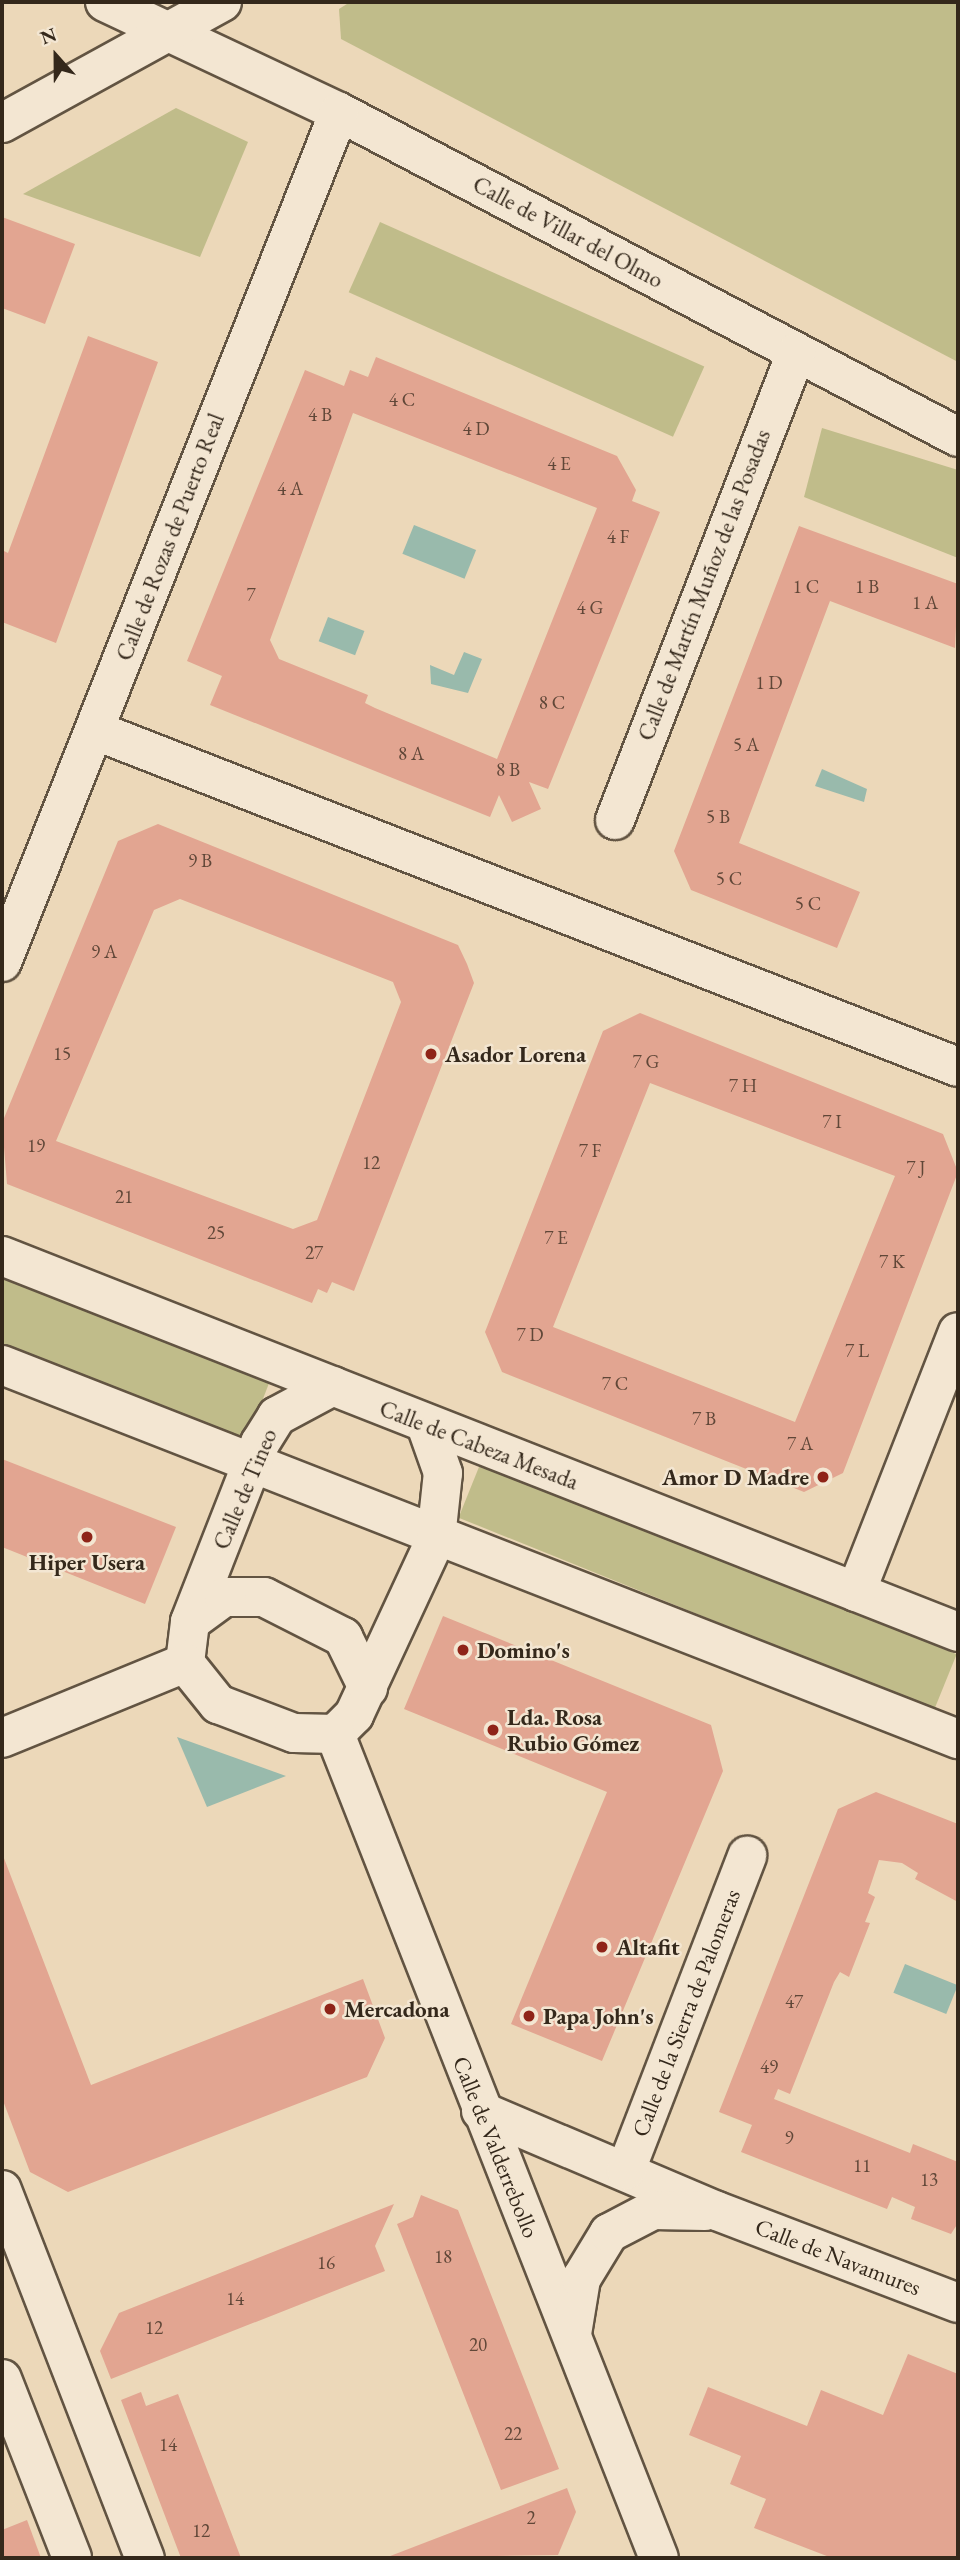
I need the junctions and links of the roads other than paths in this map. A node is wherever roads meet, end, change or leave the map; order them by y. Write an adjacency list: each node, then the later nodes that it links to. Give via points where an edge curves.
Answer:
1 (105, 2): 3 (street, Calle de Villar del Olmo)
2 (222, 2): 3 (street)
3 (176, 30): 4 (street, Calle de Villar del Olmo); 5 (street)
4 (339, 112): 6 (street, Calle de Villar del Olmo); 8 (street, Calle de Rozas de Puerto Real)
5 (2, 122)
6 (796, 353): 7 (street, Calle de Villar del Olmo); 9 (street, Calle de Martín Muñoz de las Posadas)
7 (958, 437)
8 (94, 730): 10 (street, Calle de Rozas de Puerto Real); 11 (street)
9 (615, 820)
10 (2, 962)
11 (958, 1067)
12 (2, 1256): 15 (street, Calle de Cabeza Mesada)
13 (958, 1332): 19 (street)
14 (2, 1365): 17 (street)
15 (333, 1386): 16 (street, Calle de Cabeza Mesada); 17 (street, Calle de Tineo, via 277,1416)
16 (426, 1425): 18 (street, via 443,1473); 19 (street, Calle de Cabeza Mesada)
17 (253, 1462): 18 (street); 20 (street, Calle de Tineo)
18 (436, 1538): 23 (street); 26 (street)
19 (856, 1592): 21 (street, Calle de Cabeza Mesada)
20 (190, 1622): 22 (street); 23 (street, via 224,1597 264,1597 343,1637)
21 (958, 1632)
22 (185, 1663): 24 (street, via 218,1704 294,1733); 25 (street)
23 (368, 1688): 24 (street)
24 (335, 1734): 28 (street, Calle de Valderrebollo)
25 (2, 1738)
26 (958, 1739)
27 (747, 1856): 29 (street, Calle de la Sierra de Palomeras)
28 (481, 2111): 29 (street, Calle de Navamures); 33 (street, Calle de Valderrebollo)
29 (626, 2170): 31 (street, Calle de Navamures)
30 (2, 2190): 36 (street)
31 (717, 2211): 32 (street, Calle de Navamures); 33 (street, Calle de Navamures, via 653,2210 609,2233 581,2279)
32 (958, 2303)
33 (572, 2334): 37 (street, Calle de Valderrebollo)
34 (2, 2379): 35 (street)
35 (72, 2558)
36 (145, 2558)
37 (659, 2558)

